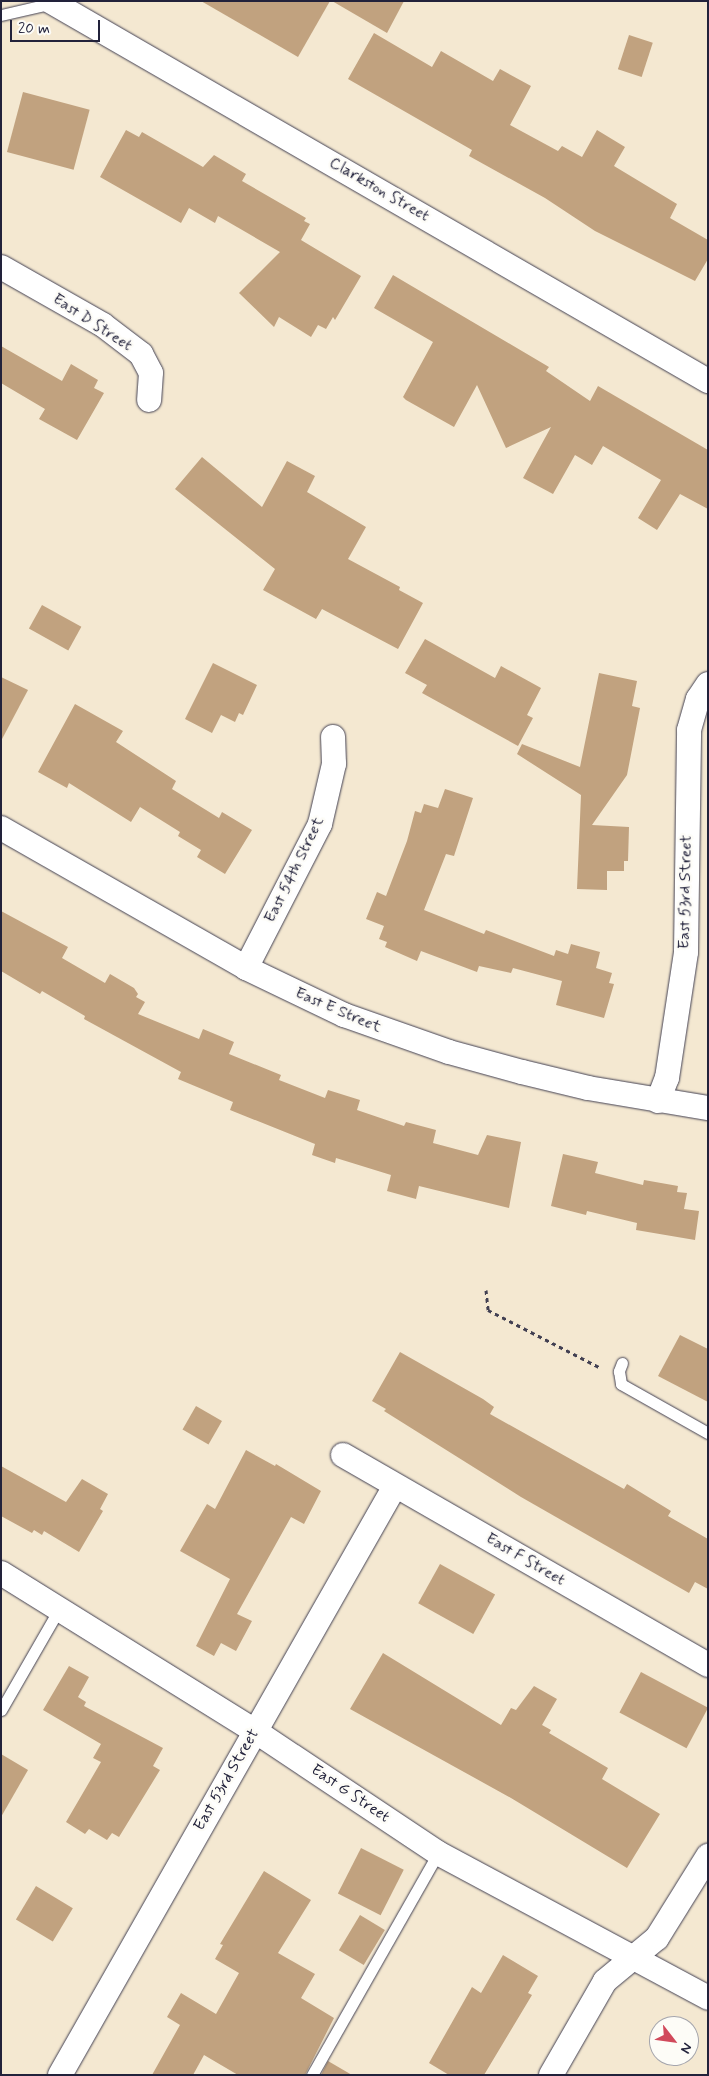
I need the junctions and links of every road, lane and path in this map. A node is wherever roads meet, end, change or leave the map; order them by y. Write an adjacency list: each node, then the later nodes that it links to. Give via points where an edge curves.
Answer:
1 (51, 2): 2 (lane); 4 (street, Clarkston Street)
2 (1, 15)
3 (1, 267): 5 (street, East D Street, via 103,325 131,346 146,362 151,373)
4 (708, 381)
5 (149, 400)
6 (708, 684): 10 (street, East 53rd Street, via 698,699 689,730 686,952 667,1078)
7 (333, 737): 9 (street, East 54th Street, via 334,764 320,824)
8 (1, 828): 9 (street, East E Street)
9 (246, 968): 10 (street, East E Street, via 336,1011 449,1052 588,1088)
10 (658, 1101): 11 (street, East E Street)
11 (708, 1108)
12 (486, 1290): 14 (path, via 488,1310 588,1358)
13 (622, 1363): 14 (lane, via 619,1371)
14 (622, 1384): 15 (lane)
15 (708, 1433)
16 (343, 1455): 17 (street, East F Street)
17 (395, 1486): 20 (street, East F Street); 22 (street, East 53rd Street)
18 (1, 1573): 19 (street, East G Street)
19 (59, 1610): 21 (lane); 22 (street, East G Street)
20 (708, 1665)
21 (1, 1710)
22 (255, 1731): 23 (street, East G Street); 27 (street, East 53rd Street)
23 (438, 1853): 25 (street, East G Street); 28 (lane)
24 (708, 1856): 25 (street, via 657,1938)
25 (630, 1957): 26 (street, East G Street); 29 (street, via 605,1981)
26 (708, 1998)
27 (60, 2075)
28 (312, 2075)
29 (551, 2075)

